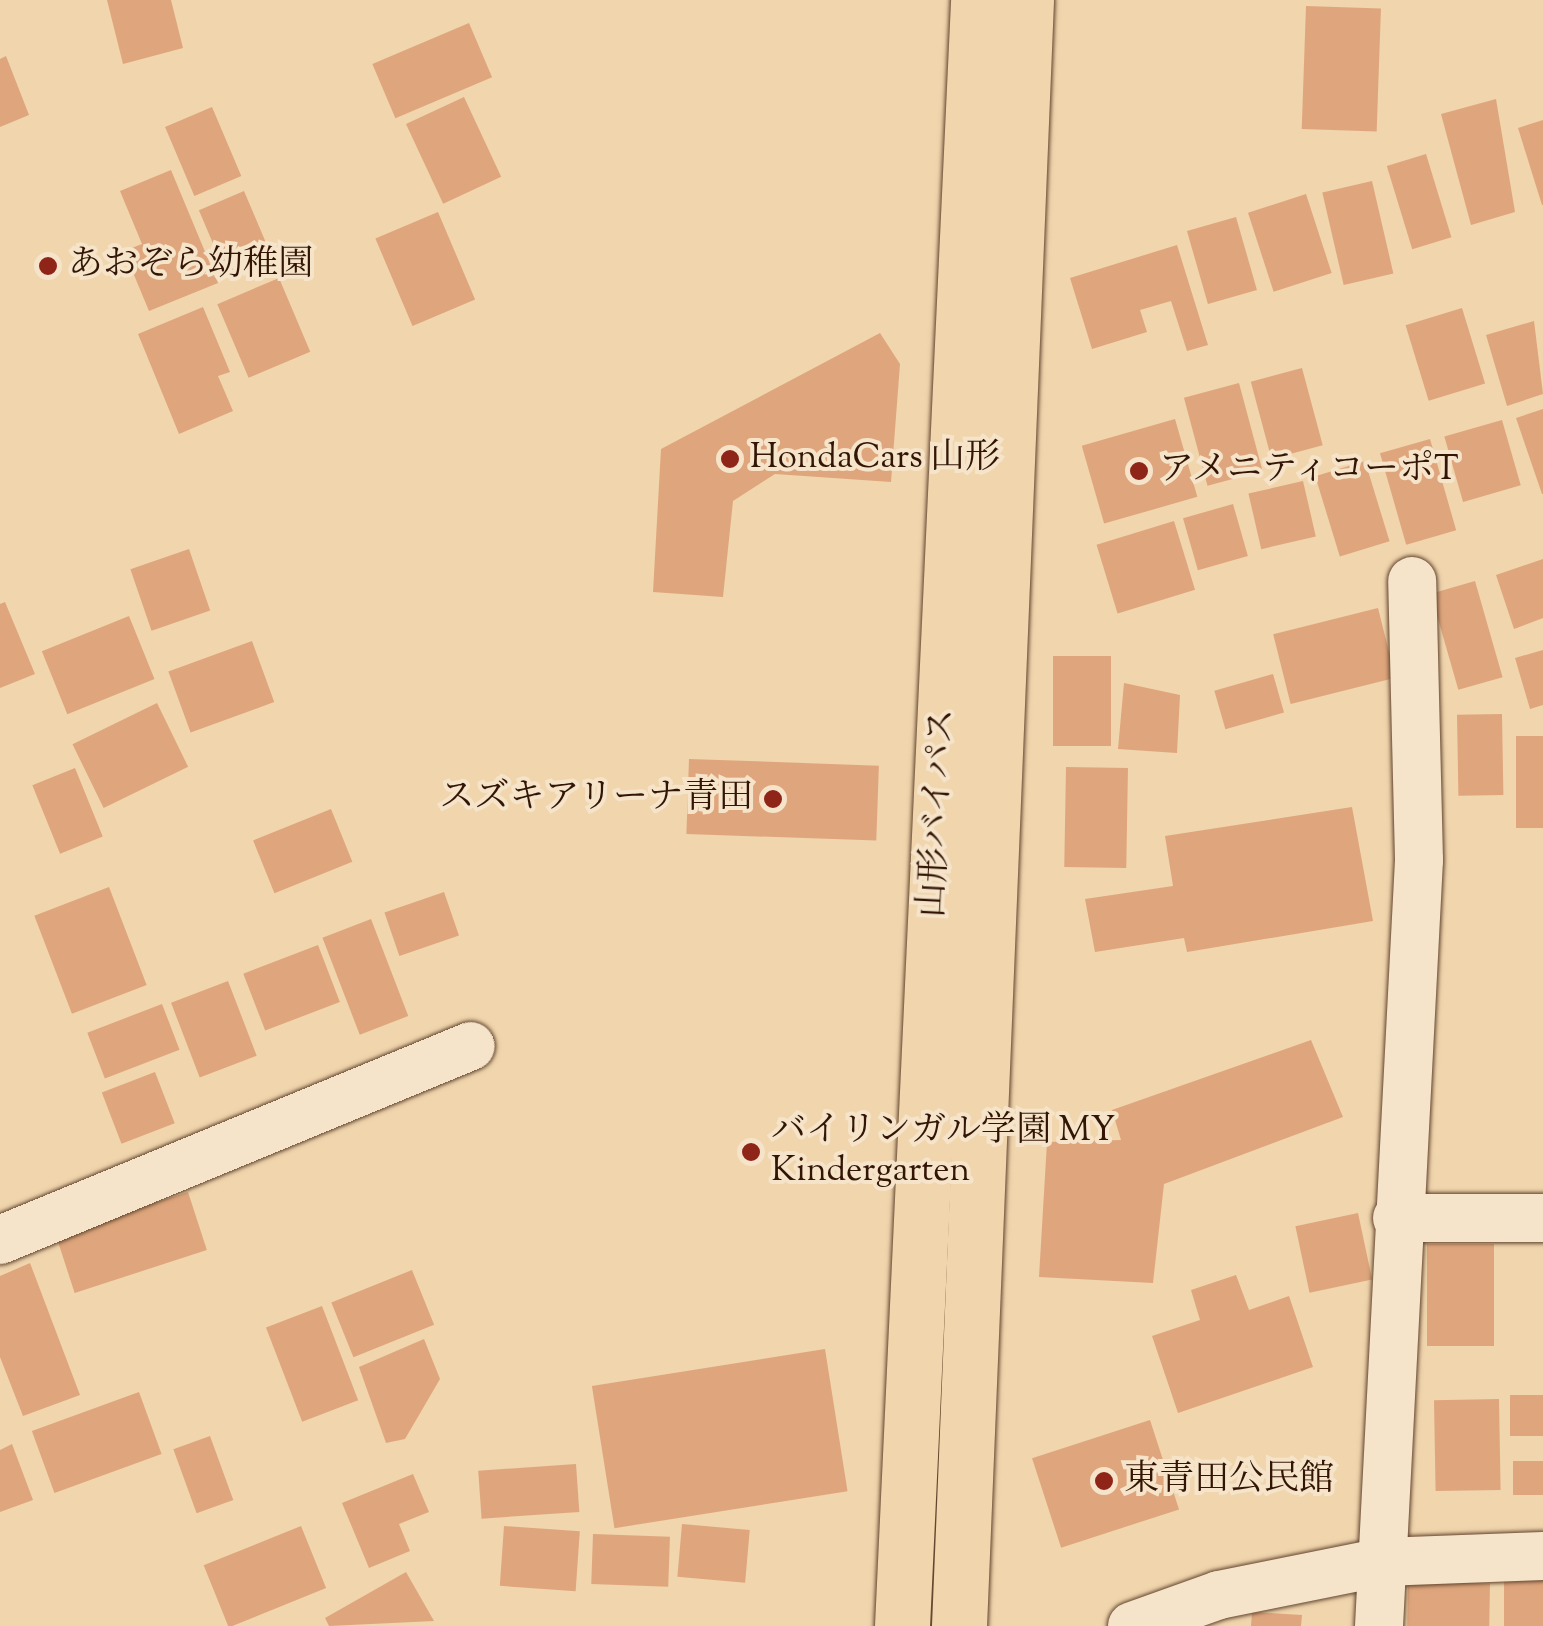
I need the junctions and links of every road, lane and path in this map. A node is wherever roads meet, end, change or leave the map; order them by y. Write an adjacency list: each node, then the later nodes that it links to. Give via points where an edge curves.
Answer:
1 (978, 0): 10 (highway, 山形バイパス)
2 (1026, 0): 11 (highway, 山形バイパス)
3 (1412, 580): 5 (street, via 1419,860)
4 (471, 1046): 7 (street)
5 (1398, 1218): 6 (street); 9 (street)
6 (1543, 1218)
7 (0, 1240)
8 (1543, 1556): 9 (street)
9 (1382, 1562): 12 (street, via 1219,1595); 13 (street)
10 (902, 1626)
11 (959, 1626)
12 (1132, 1626)
13 (1378, 1626)

